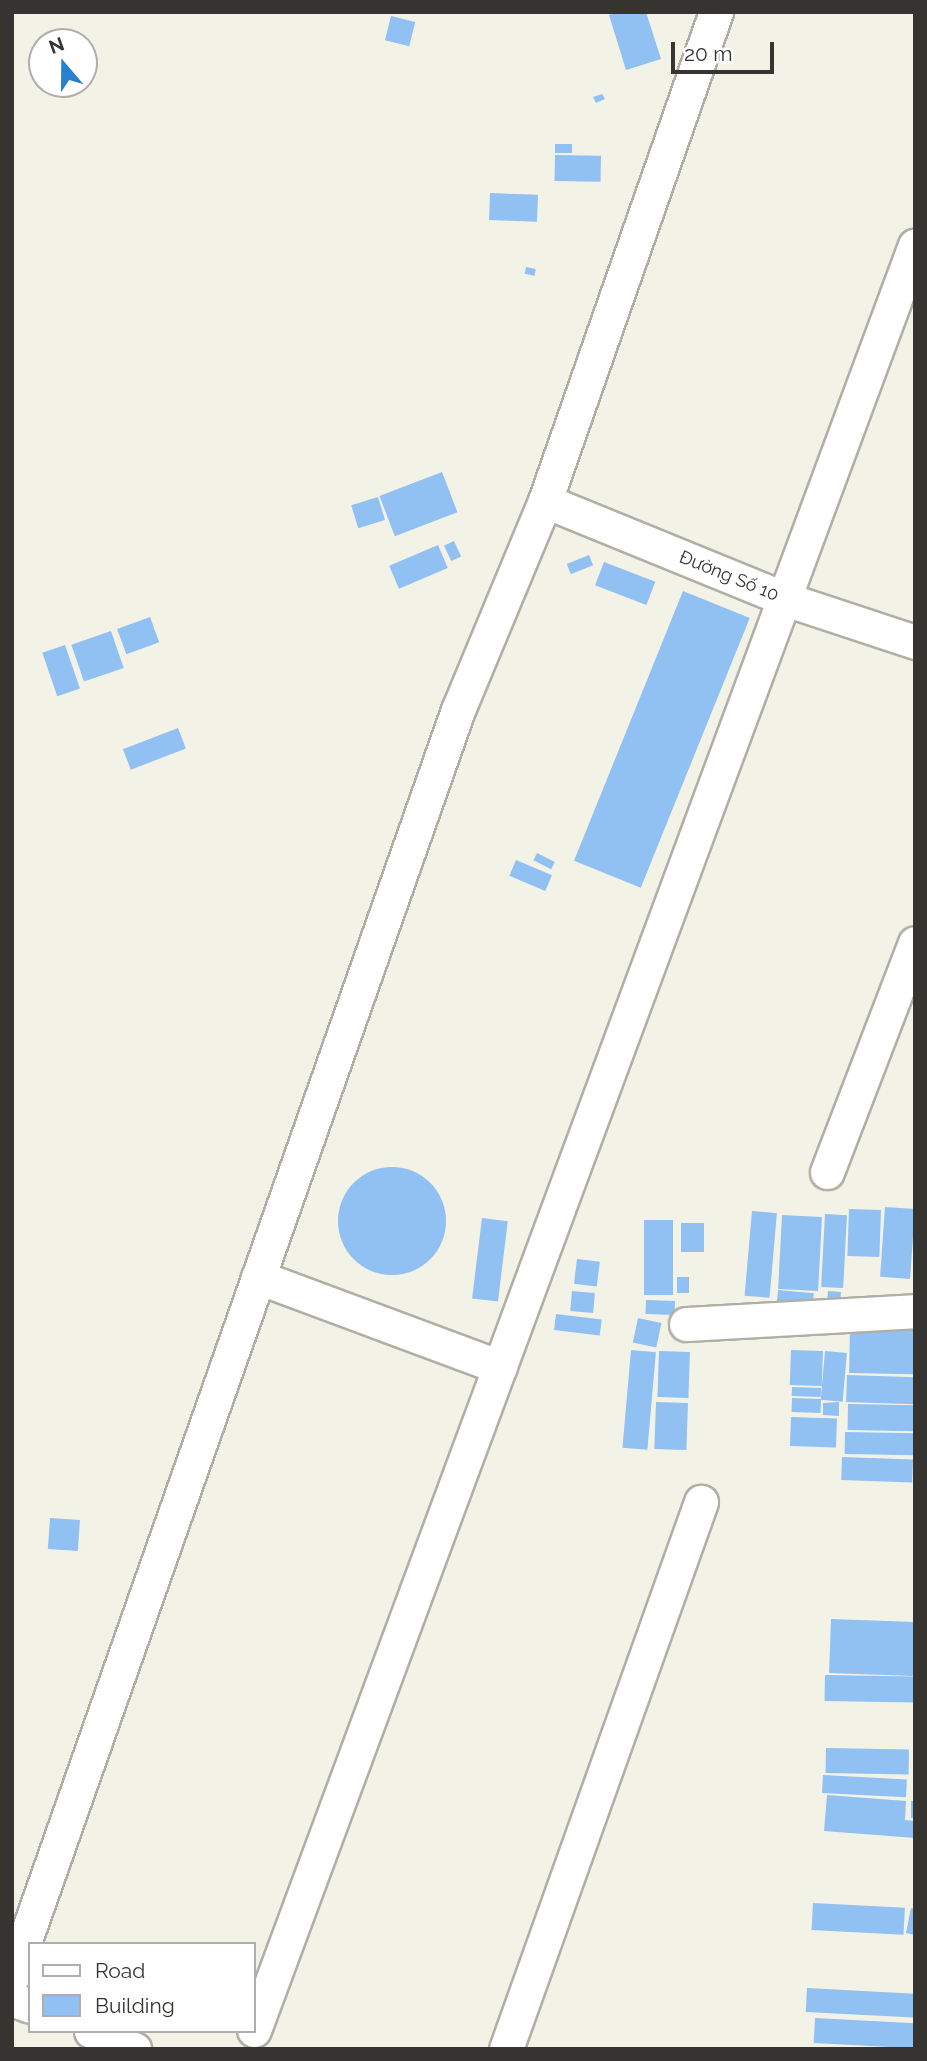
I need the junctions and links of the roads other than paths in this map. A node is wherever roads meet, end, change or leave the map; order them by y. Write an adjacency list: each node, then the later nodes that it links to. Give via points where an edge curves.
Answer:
1 (716, 12): 3 (street)
2 (915, 245): 4 (street)
3 (545, 501): 4 (street, Đường Số 10); 8 (street, via 458,710)
4 (785, 599): 5 (street, Đường Số 10); 11 (street)
5 (915, 642)
6 (915, 943): 7 (street)
7 (827, 1172)
8 (258, 1277): 11 (street); 13 (street)
9 (915, 1311): 10 (street)
10 (685, 1324)
11 (500, 1367): 14 (street)
12 (701, 1502): 17 (street)
13 (12, 1977)
14 (256, 2023)
15 (96, 2033): 16 (street)
16 (134, 2049)
17 (506, 2049)

